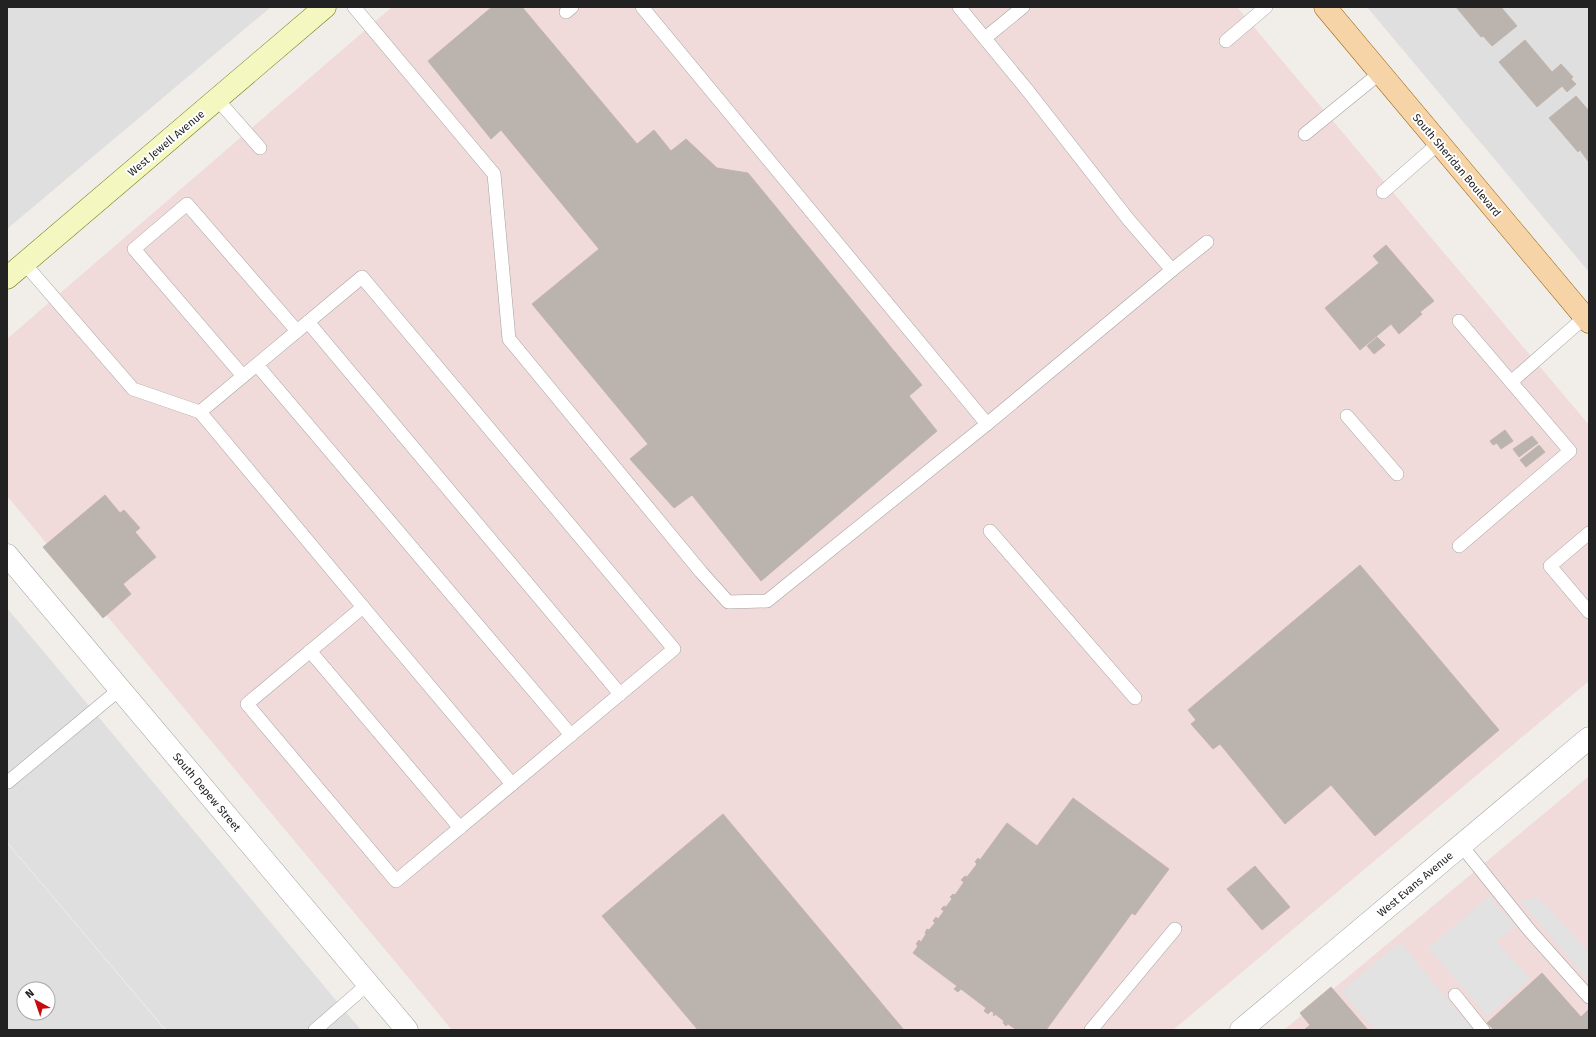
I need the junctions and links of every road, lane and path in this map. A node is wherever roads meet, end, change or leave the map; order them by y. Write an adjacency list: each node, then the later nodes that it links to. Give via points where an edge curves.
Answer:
1 (325, 7): 11 (main road, West Jewell Avenue)
2 (354, 7): 29 (lane, via 494,174 509,338 728,602 767,601)
3 (642, 7): 29 (lane)
4 (959, 7): 8 (lane)
5 (1023, 7): 8 (lane)
6 (1266, 7): 9 (lane)
7 (1325, 7): 10 (main road, South Sheridan Boulevard)
8 (985, 38): 18 (lane, via 1128,219)
9 (1226, 41)
10 (1380, 73): 12 (lane); 13 (main road, South Sheridan Boulevard)
11 (217, 99): 14 (lane); 17 (main road, West Jewell Avenue)
12 (1305, 134)
13 (1439, 143): 15 (lane); 20 (main road, South Sheridan Boulevard)
14 (260, 148)
15 (1383, 192)
16 (1207, 242): 18 (lane)
17 (24, 263): 19 (main road, West Jewell Avenue); 27 (lane, via 133,389)
18 (1172, 270): 29 (lane)
19 (7, 278)
20 (1587, 320): 26 (lane)
21 (1459, 321): 26 (lane)
22 (308, 322): 23 (lane); 39 (lane); 39 (lane, via 362,277 674,649)
23 (297, 331): 24 (lane); 25 (lane, via 187,204 134,249)
24 (257, 365): 25 (lane); 41 (lane)
25 (243, 376): 27 (lane)
26 (1511, 382): 33 (lane, via 1570,451)
27 (200, 412): 35 (lane)
28 (1347, 416): 30 (lane)
29 (987, 424)
30 (1397, 474)
31 (990, 531): 40 (lane)
32 (1589, 533): 36 (lane, via 1550,566)
33 (1458, 546)
34 (7, 555): 38 (street, South Depew Street)
35 (363, 606): 37 (lane); 44 (lane)
36 (1589, 612)
37 (310, 651): 45 (lane); 45 (lane, via 248,704 396,881)
38 (120, 689): 43 (lane); 48 (street, South Depew Street)
39 (620, 694): 41 (lane)
40 (1135, 698)
41 (571, 735): 44 (lane)
42 (1589, 738): 46 (street, West Evans Avenue)
43 (8, 782)
44 (512, 784): 45 (lane)
45 (460, 828)
46 (1461, 845): 50 (lane, via 1530,931); 54 (street, West Evans Avenue)
47 (1176, 930): 53 (lane)
48 (368, 984): 51 (lane); 52 (street, South Depew Street)
49 (1454, 995): 55 (lane)
50 (1589, 997)
51 (315, 1030)
52 (407, 1030)
53 (1091, 1030)
54 (1240, 1030)
55 (1484, 1030)

